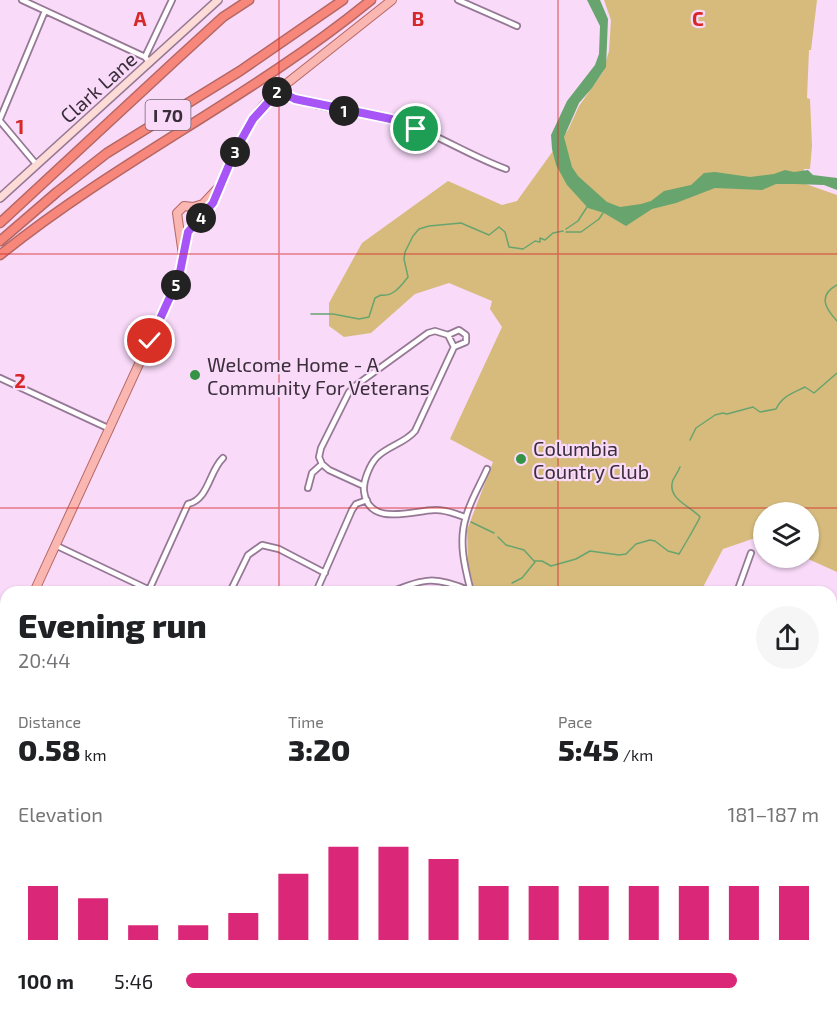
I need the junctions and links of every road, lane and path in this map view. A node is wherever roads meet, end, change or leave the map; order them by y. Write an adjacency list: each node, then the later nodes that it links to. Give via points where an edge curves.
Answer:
1 (22, 0): 9 (street)
2 (171, 0): 11 (street)
3 (218, 0): 11 (street, Clark Lane)
4 (249, 0): 20 (highway, via 223,17)
5 (343, 0): 23 (highway, I 70, via 240,71 107,153)
6 (370, 0): 24 (highway, I 70, via 256,84 95,184)
7 (392, 0): 12 (main road)
8 (458, 0): 10 (street)
9 (45, 11): 11 (street); 13 (street)
10 (517, 26)
11 (147, 60): 14 (street, Clark Lane)
12 (281, 88): 15 (street, via 295,99 402,122); 16 (main road, via 253,119)
13 (0, 120): 14 (street)
14 (36, 164): 17 (street, Clark Lane)
15 (506, 169)
16 (218, 188): 18 (main road, via 203,204); 19 (main road, via 213,203)
17 (0, 198)
18 (193, 207): 19 (main road); 21 (main road, via 179,208)
19 (198, 220): 22 (main road)
20 (0, 223)
21 (178, 223): 22 (main road); 25 (main road)
22 (191, 227): 25 (main road)
23 (0, 241)
24 (0, 255)
25 (183, 255): 29 (main road, via 172,296)
26 (448, 335): 27 (street); 27 (street, via 459,330 466,335 466,342); 31 (street, via 428,333 355,386 321,448)
27 (454, 347): 33 (street, via 415,431 408,440 378,456)
28 (0, 378): 29 (street)
29 (110, 429): 37 (main road)
30 (223, 458): 42 (street, via 200,499 188,504)
31 (322, 464): 33 (street); 34 (street, via 312,473)
32 (487, 469): 36 (street)
33 (364, 486): 35 (street)
34 (308, 489)
35 (367, 500): 36 (street, via 382,514 436,510); 39 (street, via 352,510)
36 (465, 517): 47 (street, via 463,550)
37 (55, 545): 40 (main road); 41 (street)
38 (751, 554): 48 (street)
39 (325, 573): 43 (street, via 279,549 262,545 248,555); 44 (street)
40 (37, 586)
41 (141, 586)
42 (153, 586)
43 (233, 586)
44 (319, 586)
45 (406, 586): 46 (street, via 429,580)
46 (458, 586)
47 (469, 586)
48 (739, 586)

